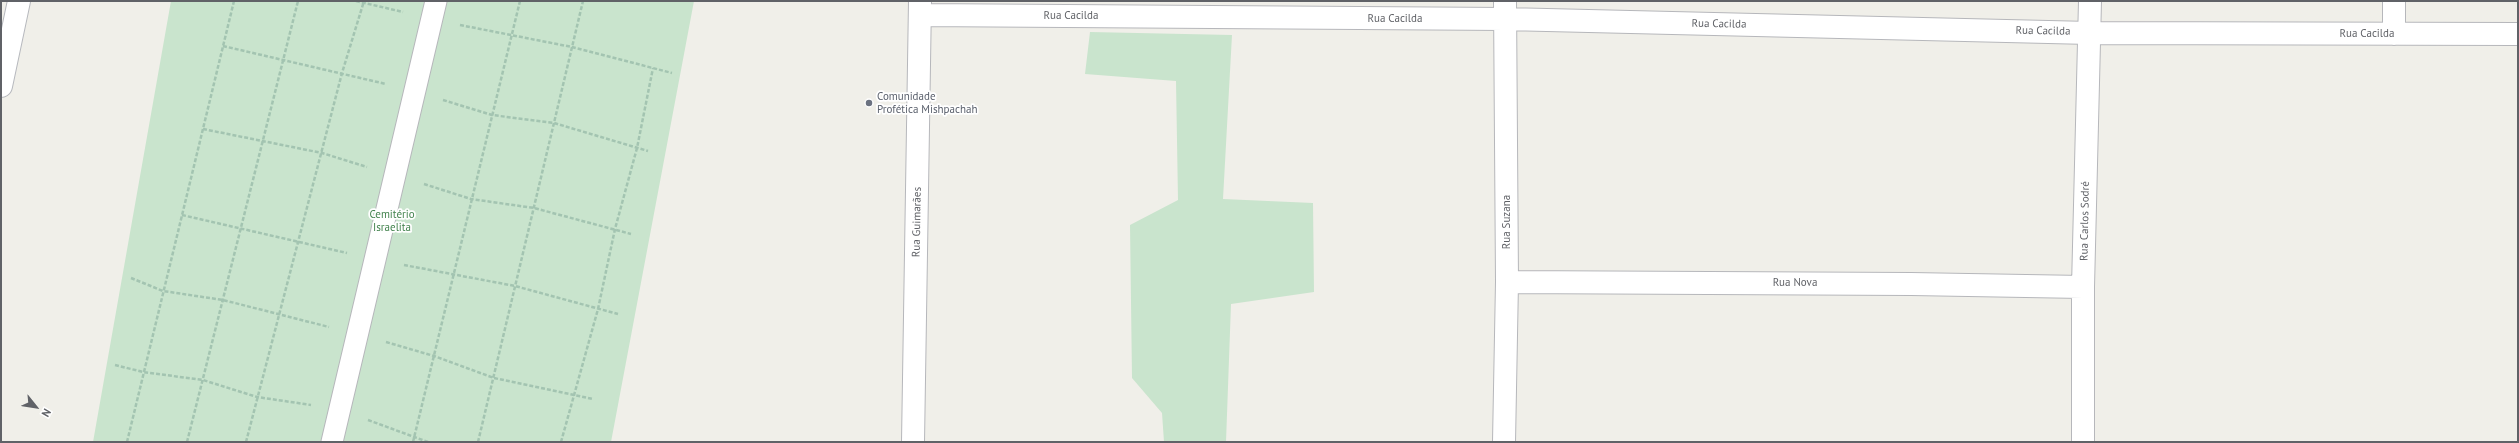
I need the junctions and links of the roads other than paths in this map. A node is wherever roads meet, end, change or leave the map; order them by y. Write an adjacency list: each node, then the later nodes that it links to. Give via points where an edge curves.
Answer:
1 (19, 1): 10 (street)
2 (2090, 1): 7 (street, Rua Carlos Sodré)
3 (2394, 1): 8 (street)
4 (920, 8): 6 (street, Rua Cacilda); 14 (street, Rua Guimarães)
5 (434, 10): 13 (lane)
6 (1505, 10): 7 (street, Rua Cacilda); 11 (street, Rua Suzana)
7 (2090, 32): 8 (street, Rua Cacilda); 12 (street, Rua Carlos Sodré)
8 (2394, 34): 9 (street, Rua Cacilda)
9 (2518, 34)
10 (1, 86)
11 (1507, 282): 12 (street, Rua Nova); 15 (street, Rua Suzana)
12 (2083, 287): 16 (street, Rua Carlos Sodré)
13 (332, 442)
14 (913, 442)
15 (1504, 442)
16 (2083, 442)

